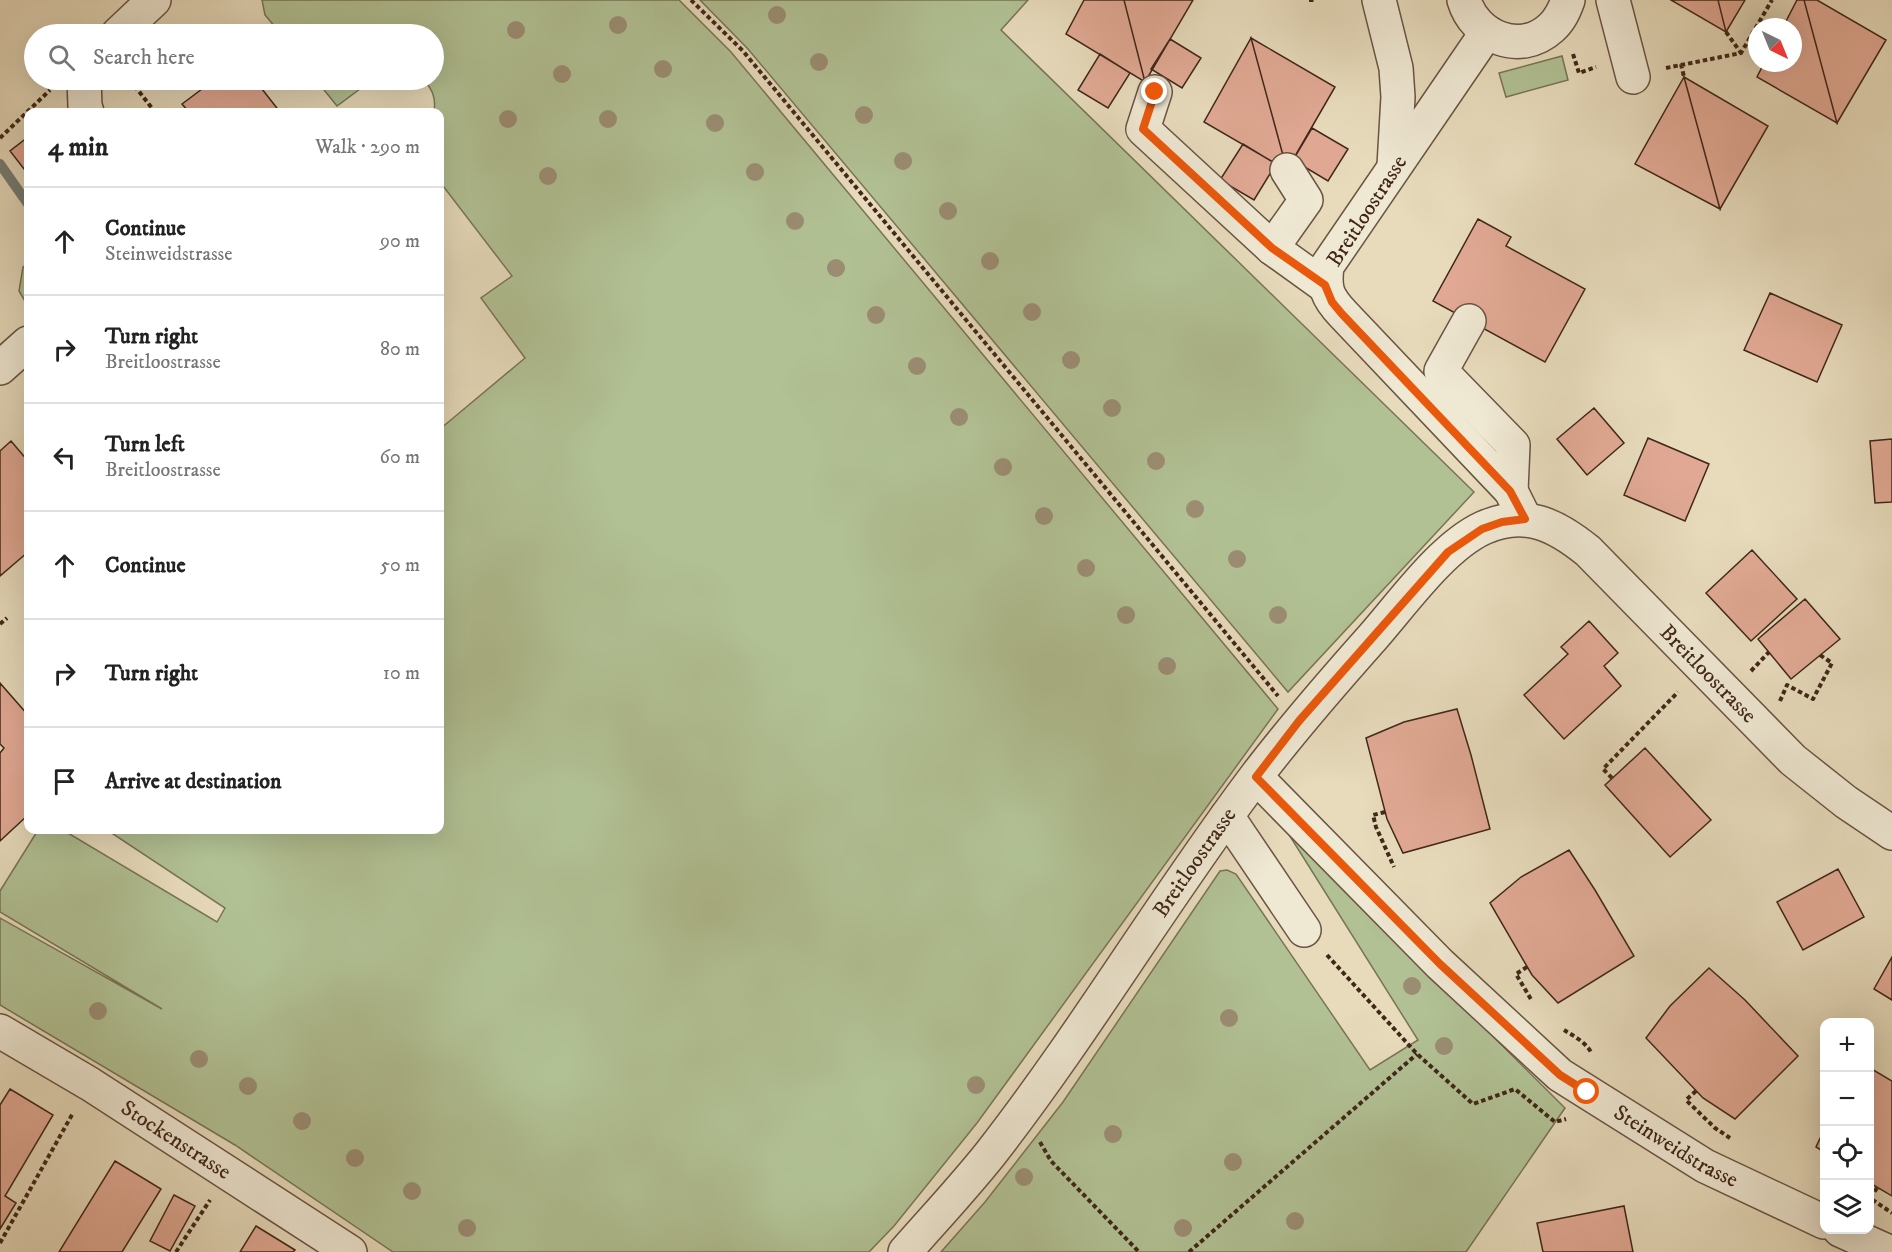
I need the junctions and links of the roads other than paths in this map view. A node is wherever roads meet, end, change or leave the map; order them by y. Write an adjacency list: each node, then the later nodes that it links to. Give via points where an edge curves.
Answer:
1 (154, 0): 6 (street)
2 (1379, 0): 12 (street, via 1397,78)
3 (1464, 0): 7 (street, via 1467,12)
4 (1568, 0): 7 (street, via 1550,30 1533,38 1514,41)
5 (1613, 0): 8 (street)
6 (129, 24)
7 (1486, 32): 12 (street, Breitloostrasse)
8 (1633, 77)
9 (74, 90): 11 (street)
10 (1155, 92): 14 (street, via 1143,129)
11 (86, 108)
12 (1394, 168): 15 (street, Breitloostrasse, via 1327,266)
13 (1287, 170): 14 (street, via 1306,200)
14 (1272, 248): 15 (street)
15 (1325, 285): 19 (street, Breitloostrasse, via 1342,314)
16 (1469, 321): 19 (street, via 1441,372 1513,445)
17 (24, 347): 18 (street)
18 (0, 368)
19 (1518, 505): 20 (street, Breitloostrasse, via 1502,522 1482,529 1448,552 1299,721); 22 (street, Breitloostrasse, via 1588,551 1793,760)
20 (1256, 777): 21 (street, Breitloostrasse); 25 (street, Steinweidstrasse, via 1440,964 1560,1075 1705,1166)
21 (1227, 816): 23 (street); 28 (street, Breitloostrasse, via 1039,1089 990,1155)
22 (1892, 833)
23 (1304, 930)
24 (0, 1031): 27 (street, Stockenstrasse, via 90,1084)
25 (1820, 1220)
26 (1849, 1234): 29 (street)
27 (350, 1252)
28 (905, 1252)
29 (1889, 1252)

